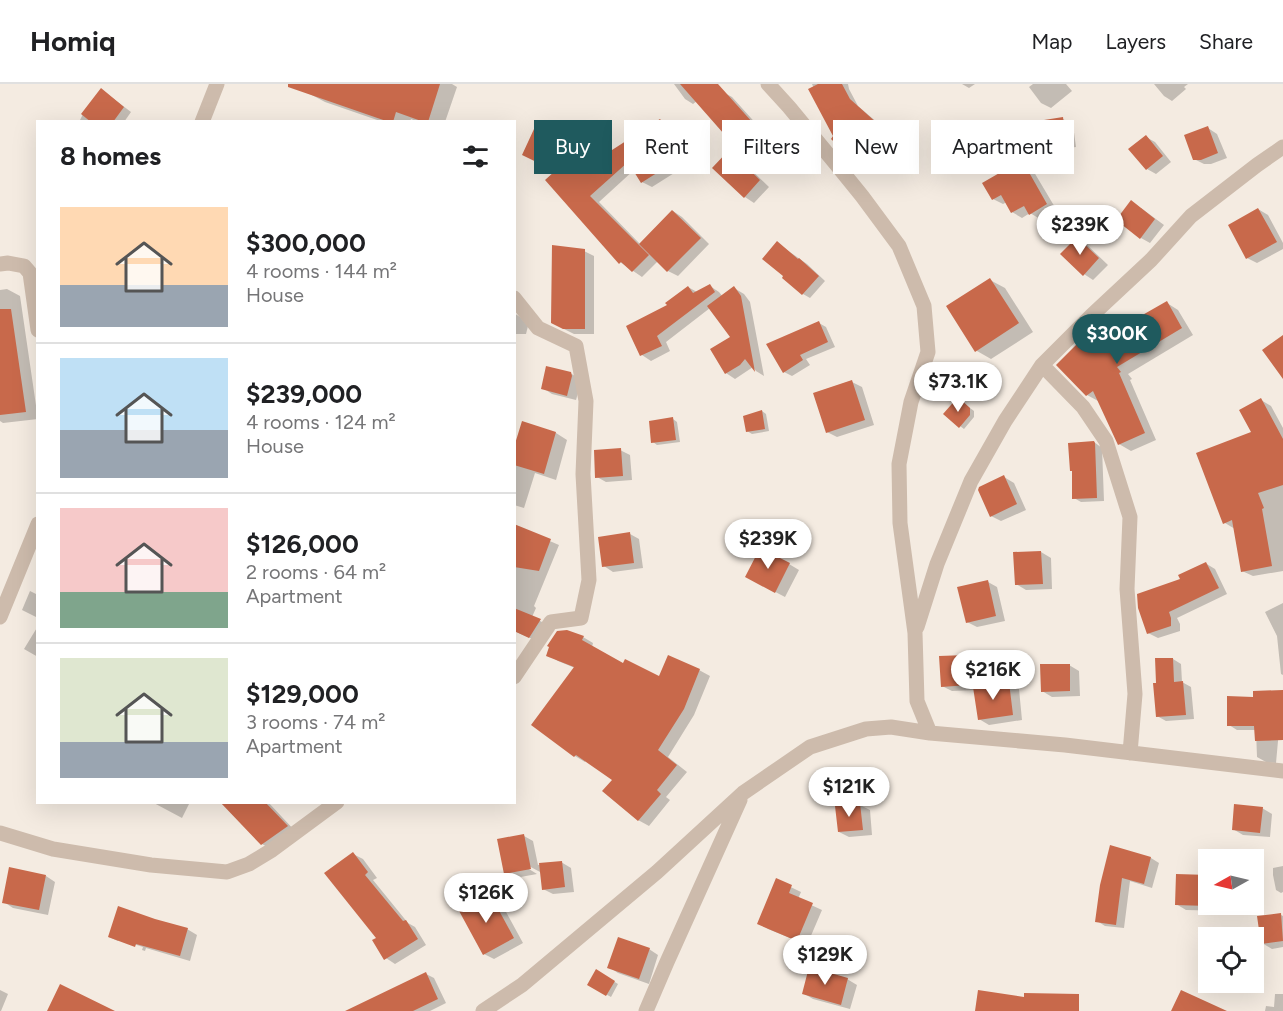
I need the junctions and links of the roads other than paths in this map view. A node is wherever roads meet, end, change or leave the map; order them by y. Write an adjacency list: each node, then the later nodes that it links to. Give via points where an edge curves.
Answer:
1 (217, 84): 3 (street)
2 (768, 84): 11 (street, via 899,246 924,306 928,352 910,402 899,464 900,523)
3 (204, 120)
4 (1283, 147): 8 (street, via 1191,216)
5 (0, 264): 7 (street, via 24,266 30,273)
6 (516, 300): 12 (street, via 538,328 576,346 586,401 583,474 589,580 581,618 551,622)
7 (36, 316)
8 (1042, 365): 11 (street, via 971,481 937,564); 14 (street, via 1083,407 1106,441 1130,517 1127,589 1136,694)
9 (36, 529): 10 (street)
10 (0, 616)
11 (915, 633): 13 (street, via 917,701)
12 (516, 674)
13 (930, 733): 14 (street); 16 (street, via 891,727 866,729 821,743)
14 (1130, 753): 15 (street)
15 (1283, 771)
16 (743, 793): 19 (street, via 657,872 522,985); 20 (street)
17 (334, 804): 18 (street, via 272,850 227,872 52,849)
18 (0, 833)
19 (483, 1011)
20 (646, 1011)

